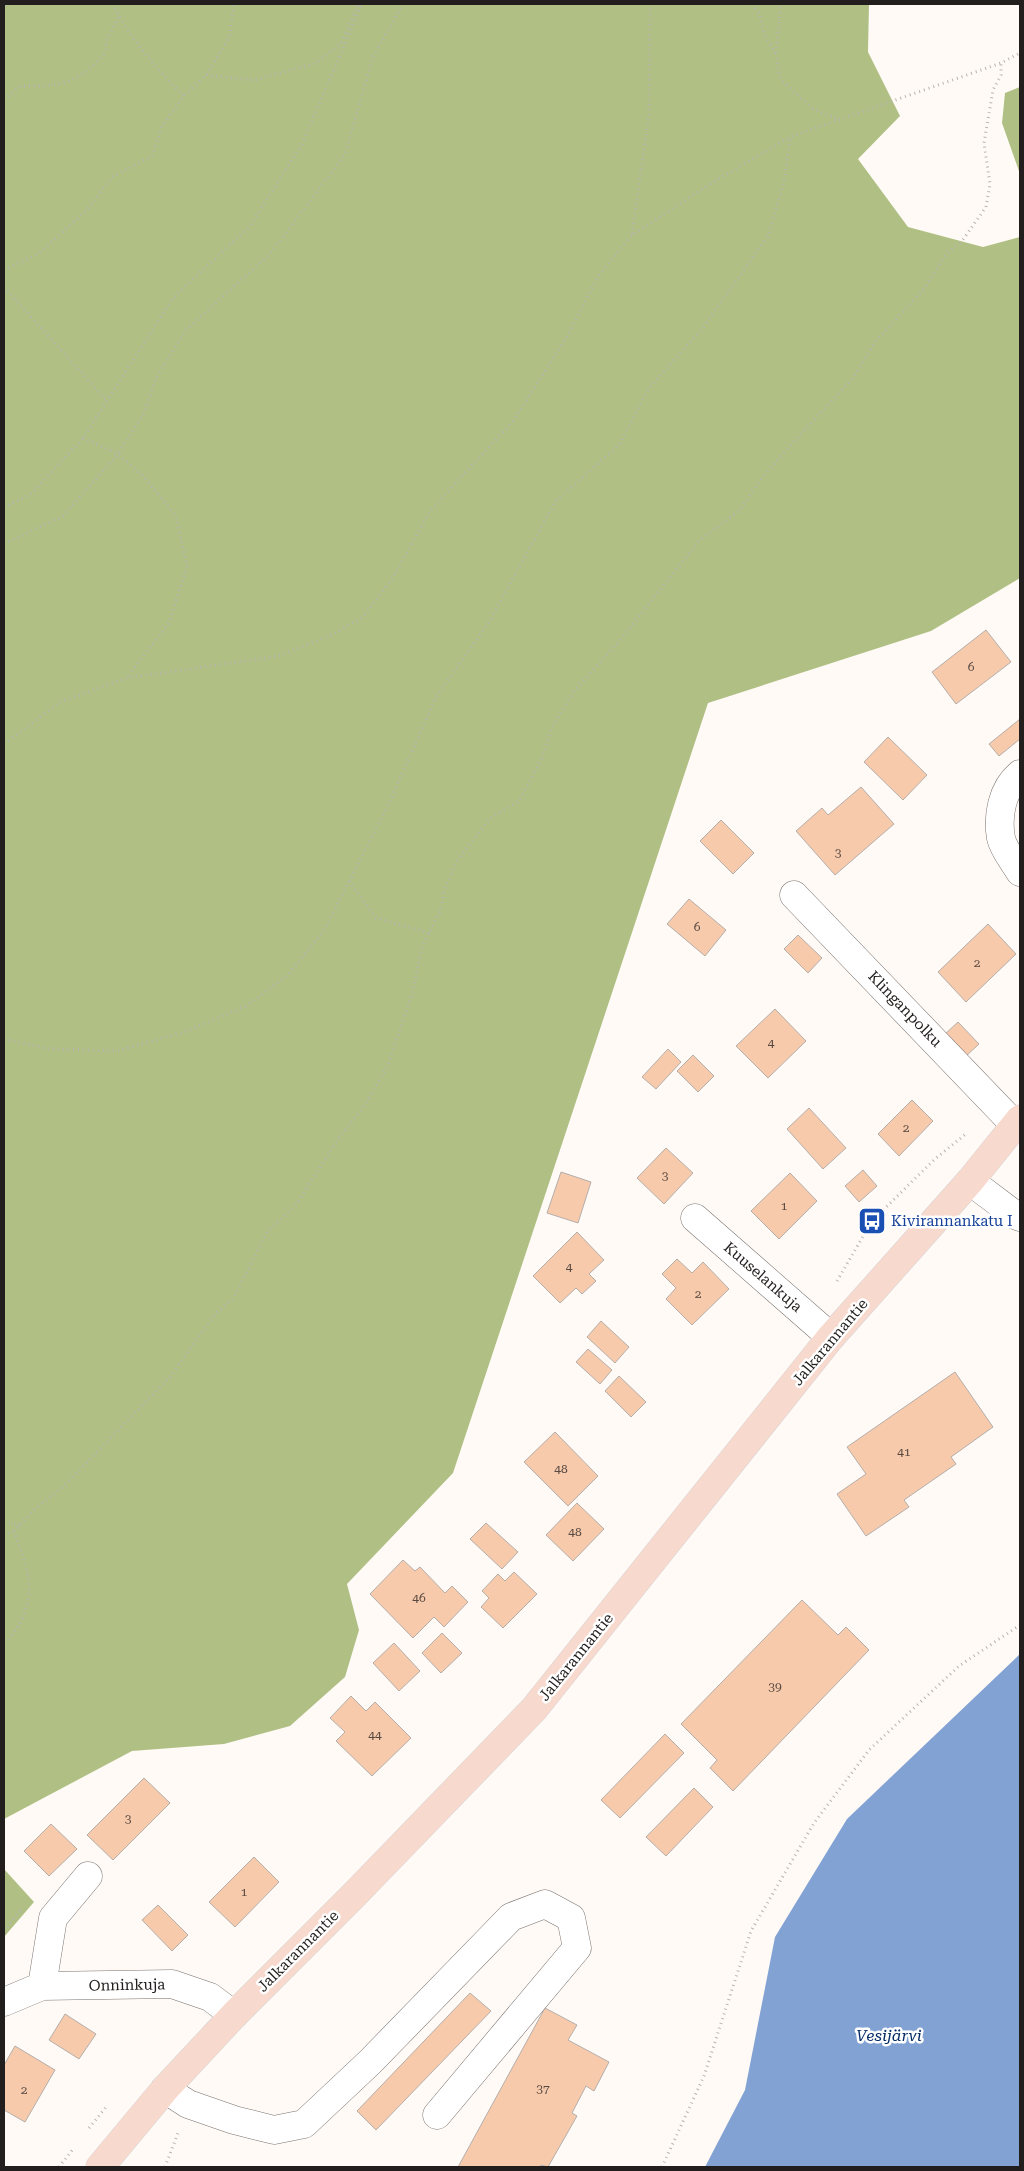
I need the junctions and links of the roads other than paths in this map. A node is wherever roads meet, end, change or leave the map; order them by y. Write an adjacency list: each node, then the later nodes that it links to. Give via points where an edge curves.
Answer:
1 (1020, 774): 2 (street, via 1012,780 1001,803 1001,840)
2 (1020, 872)
3 (794, 895): 4 (street, Klinganpolku)
4 (1018, 1122): 5 (main road, Jalkarannantie)
5 (970, 1180): 6 (street); 8 (main road, Jalkarannantie)
6 (1020, 1217)
7 (695, 1218): 8 (street, Kuuselankuja)
8 (831, 1337): 12 (main road, Jalkarannantie, via 534,1709)
9 (88, 1876): 10 (street, via 53,1918)
10 (42, 1986): 11 (street, Onninkuja); 12 (street, Onninkuja, via 172,1984 210,1997)
11 (4, 2002)
12 (234, 2015): 13 (main road, Jalkarannantie)
13 (165, 2089): 14 (street, via 188,2104 234,2120 274,2130 304,2124 370,2062 511,1917 545,1904 571,1918 577,1948); 15 (main road, Jalkarannantie)
14 (437, 2115)
15 (100, 2167)

